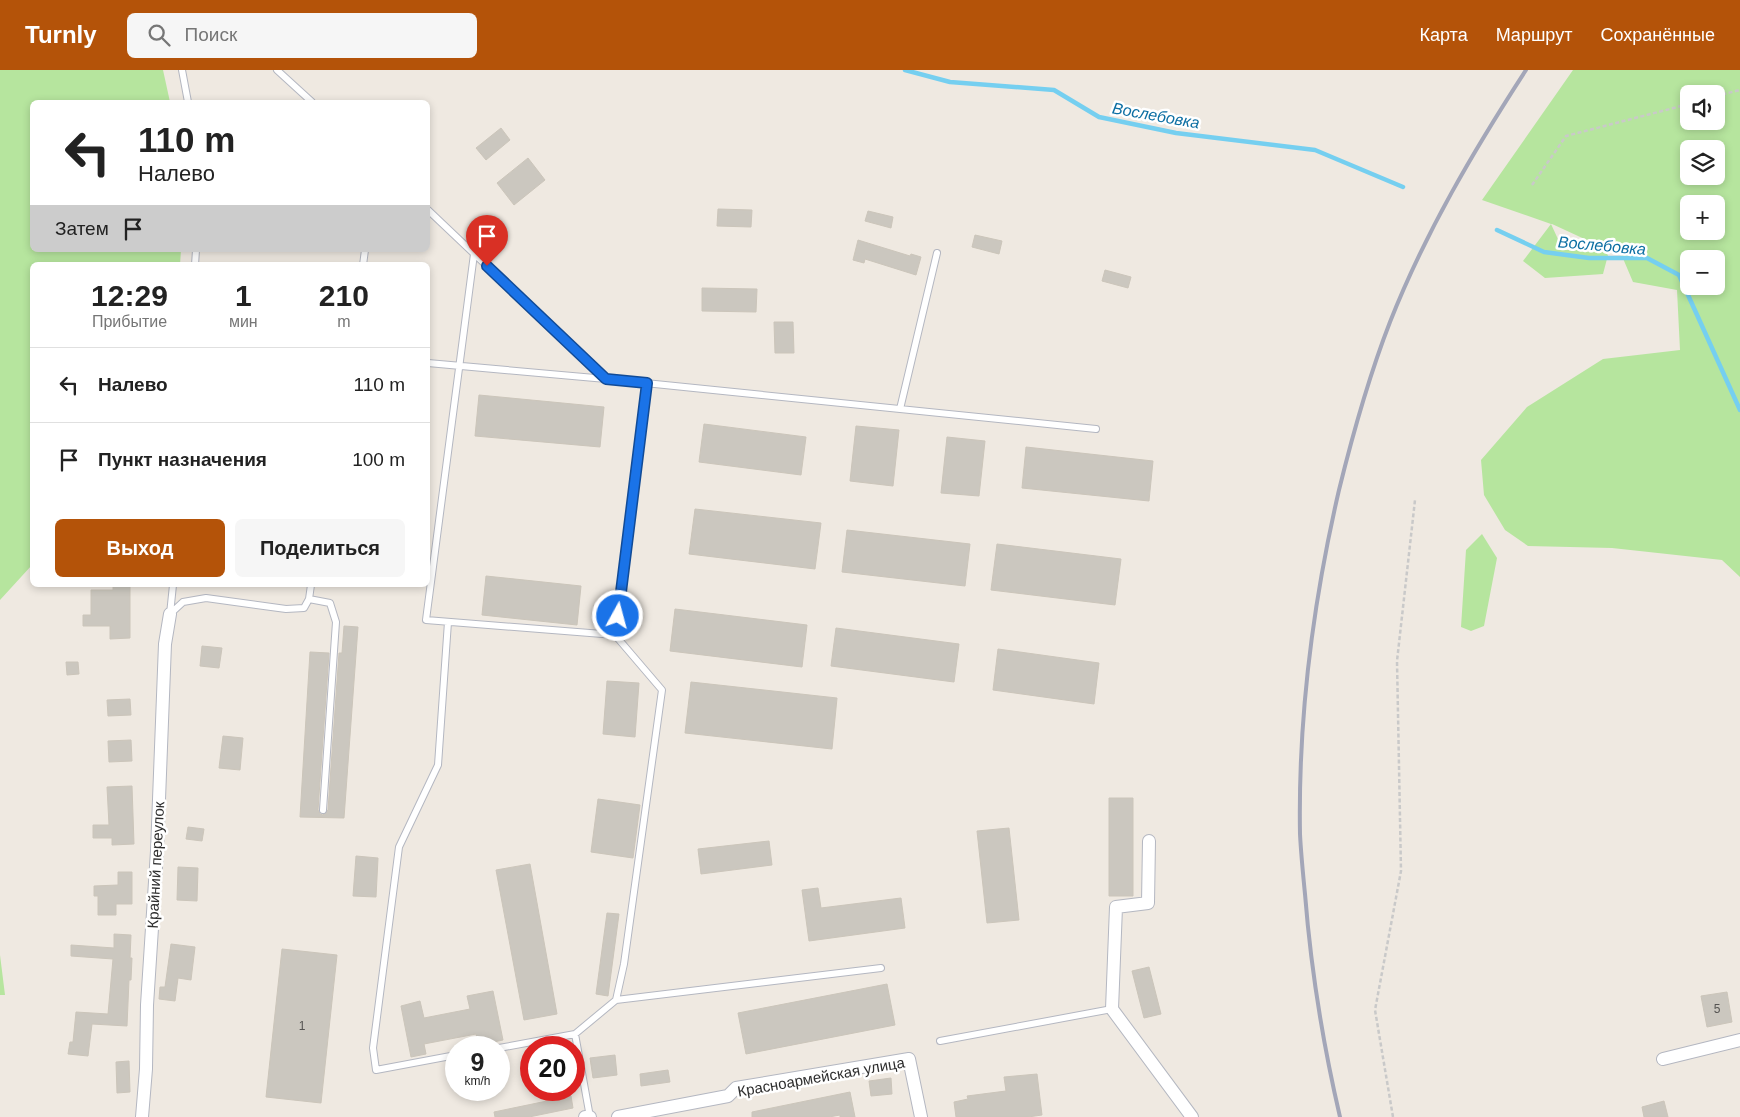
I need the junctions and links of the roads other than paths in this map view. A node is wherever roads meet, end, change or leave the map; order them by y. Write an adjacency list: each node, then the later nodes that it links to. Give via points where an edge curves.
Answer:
1 (182, 70): 3 (lane)
2 (277, 70): 4 (lane)
3 (188, 100)
4 (310, 100)
5 (430, 212): 7 (lane)
6 (937, 253): 12 (lane)
7 (474, 254): 9 (lane); 10 (lane)
8 (430, 363): 9 (lane)
9 (459, 366): 10 (lane); 18 (lane, via 426,620)
10 (606, 379): 11 (lane)
11 (647, 383): 12 (lane); 19 (lane)
12 (900, 409): 13 (lane)
13 (1096, 429)
14 (172, 587): 17 (lane)
15 (311, 587): 16 (lane)
16 (309, 599): 17 (lane, via 304,608 286,609 206,598 183,602); 20 (lane, via 330,602 336,622)
17 (170, 614): 31 (street, Крайний переулок, via 165,644)
18 (448, 622): 19 (lane); 29 (lane, via 438,765 399,847 373,1048 376,1070)
19 (615, 635): 23 (lane, via 662,690 624,964)
20 (323, 810)
21 (1148, 841): 24 (street, via 1148,903 1116,907)
22 (881, 968): 23 (lane)
23 (616, 1000): 25 (lane)
24 (1112, 1009): 27 (lane); 35 (street)
25 (575, 1034): 28 (lane); 32 (lane)
26 (1740, 1040): 30 (street)
27 (940, 1042)
28 (510, 1046)
29 (445, 1057)
30 (1663, 1059)
31 (142, 1117)
32 (588, 1117)
33 (618, 1117): 34 (street, Красноармейская улица, via 728,1096 736,1088 909,1059)
34 (921, 1117)
35 (1192, 1117)

